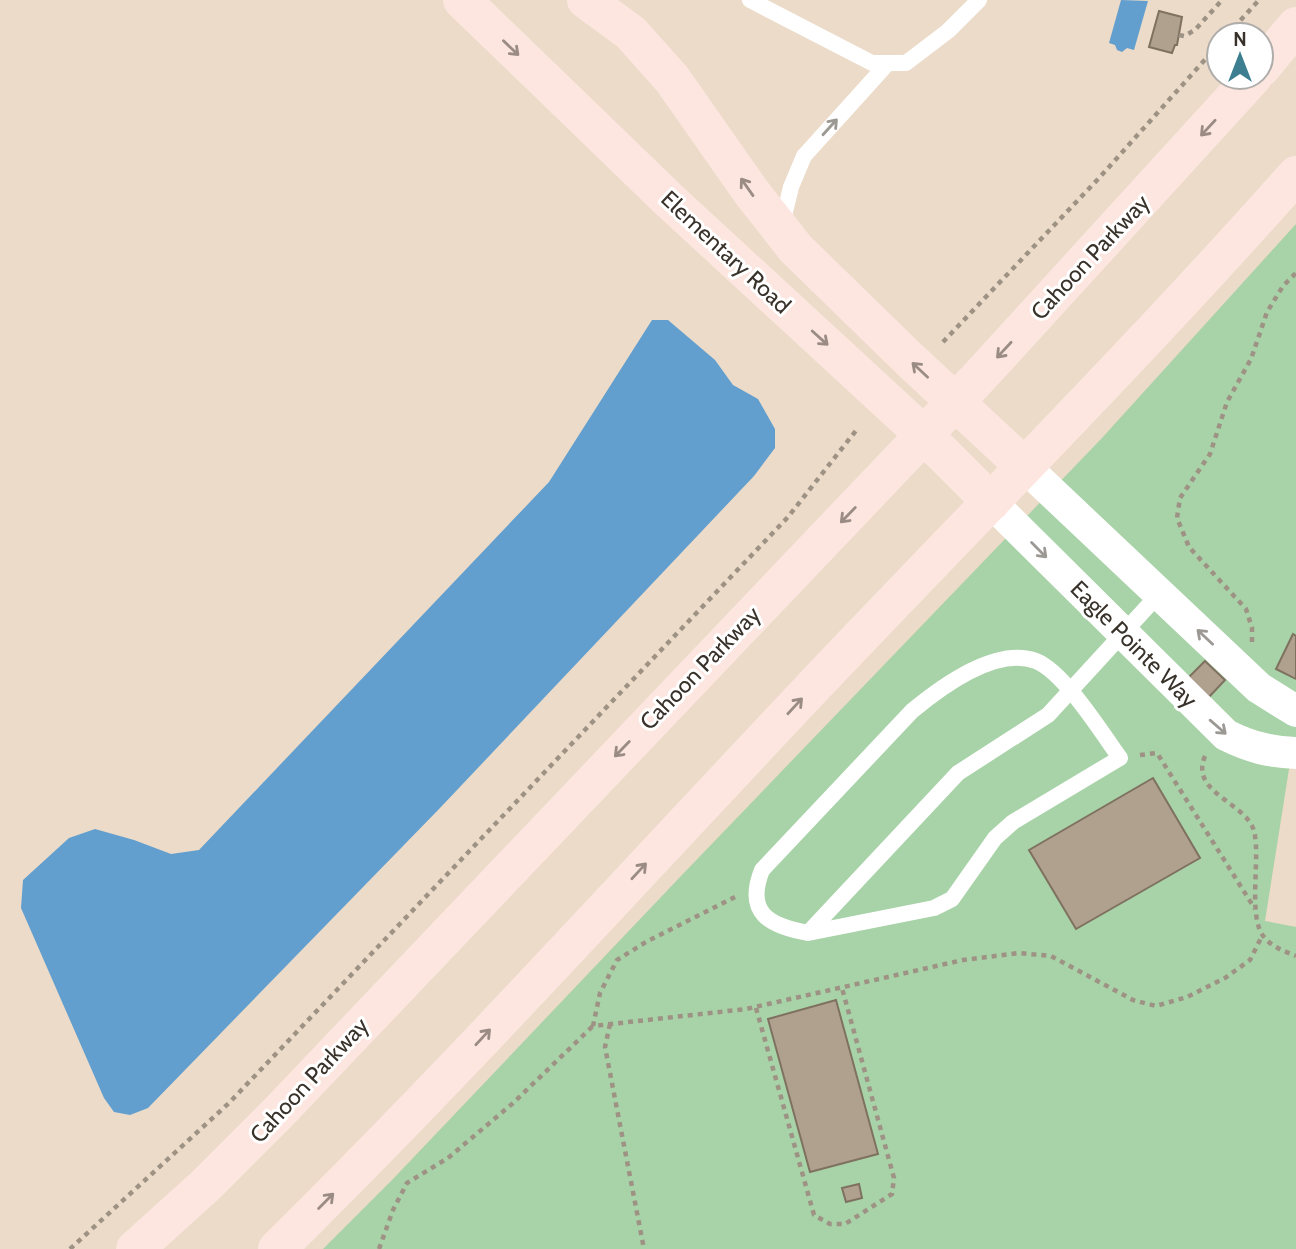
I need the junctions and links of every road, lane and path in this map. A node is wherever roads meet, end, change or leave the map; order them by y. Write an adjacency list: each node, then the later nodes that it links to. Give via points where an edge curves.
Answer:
1 (462, 0): 20 (street, Elementary Road, one-way to 20, via 669,200)
2 (586, 0): 15 (street, one-way to 2, via 672,79 631,33)
3 (750, 0): 12 (lane, via 872,63)
4 (979, 0): 12 (lane, via 906,63)
5 (1222, 0): 9 (path, via 1195,30)
6 (1259, 0): 7 (path)
7 (1240, 21)
8 (1296, 26): 10 (street)
9 (1179, 35)
10 (1275, 51)
11 (1205, 60): 17 (path)
12 (888, 63): 15 (lane, one-way to 12, via 804,156)
13 (1240, 91): 18 (street, Cahoon Parkway, one-way to 18)
14 (1296, 175): 21 (street)
15 (780, 230): 18 (street, one-way to 15)
16 (1296, 273): 25 (path, via 1267,312 1251,359 1227,402 1210,454 1180,498 1177,518 1189,547 1246,609 1252,628)
17 (943, 342)
18 (954, 402): 20 (street, Cahoon Parkway); 21 (street)
19 (858, 428): 40 (path, via 788,517 238,1094)
20 (924, 435): 22 (street, Elementary Road); 41 (street, Cahoon Parkway, one-way to 41, via 242,1150)
21 (1024, 466): 22 (street); 23 (street)
22 (990, 502): 24 (street, Eagle Pointe Way, one-way to 24); 42 (street, one-way to 22, via 367,1161)
23 (1159, 594): 24 (lane); 25 (street, one-way to 23)
24 (1124, 634): 26 (lane); 28 (street, Eagle Pointe Way)
25 (1247, 676): 27 (street)
26 (1071, 690): 30 (lane); 31 (lane, via 1038,662 1024,659 1001,659 938,690 912,711 762,870); 33 (lane, via 1048,715 958,773)
27 (1296, 711)
28 (1217, 726): 29 (street, Eagle Pointe Way, one-way to 29, via 1247,745); 32 (path, via 1202,773 1213,792 1244,815 1254,829)
29 (1296, 753)
30 (1119, 758): 32 (path, via 1157,753); 33 (lane, via 1013,822 995,838 952,899 934,908)
31 (755, 887): 33 (lane, via 766,919 783,929); 39 (path, via 617,960 600,993)
32 (1256, 910): 34 (path)
33 (808, 933)
34 (1262, 936): 35 (path); 36 (path, via 1250,960 1225,978 1156,1006 1133,1000 1051,956 1019,953 963,960)
35 (1296, 956)
36 (842, 988): 37 (path); 37 (path, via 894,1178 892,1195 845,1224 830,1224 814,1215)
37 (756, 1007): 38 (path)
38 (610, 1024): 39 (path); 44 (path, via 605,1047)
39 (593, 1026): 43 (path, via 480,1132 407,1183)
40 (70, 1249)
41 (135, 1249)
42 (278, 1249)
43 (379, 1249)
44 (644, 1249)

